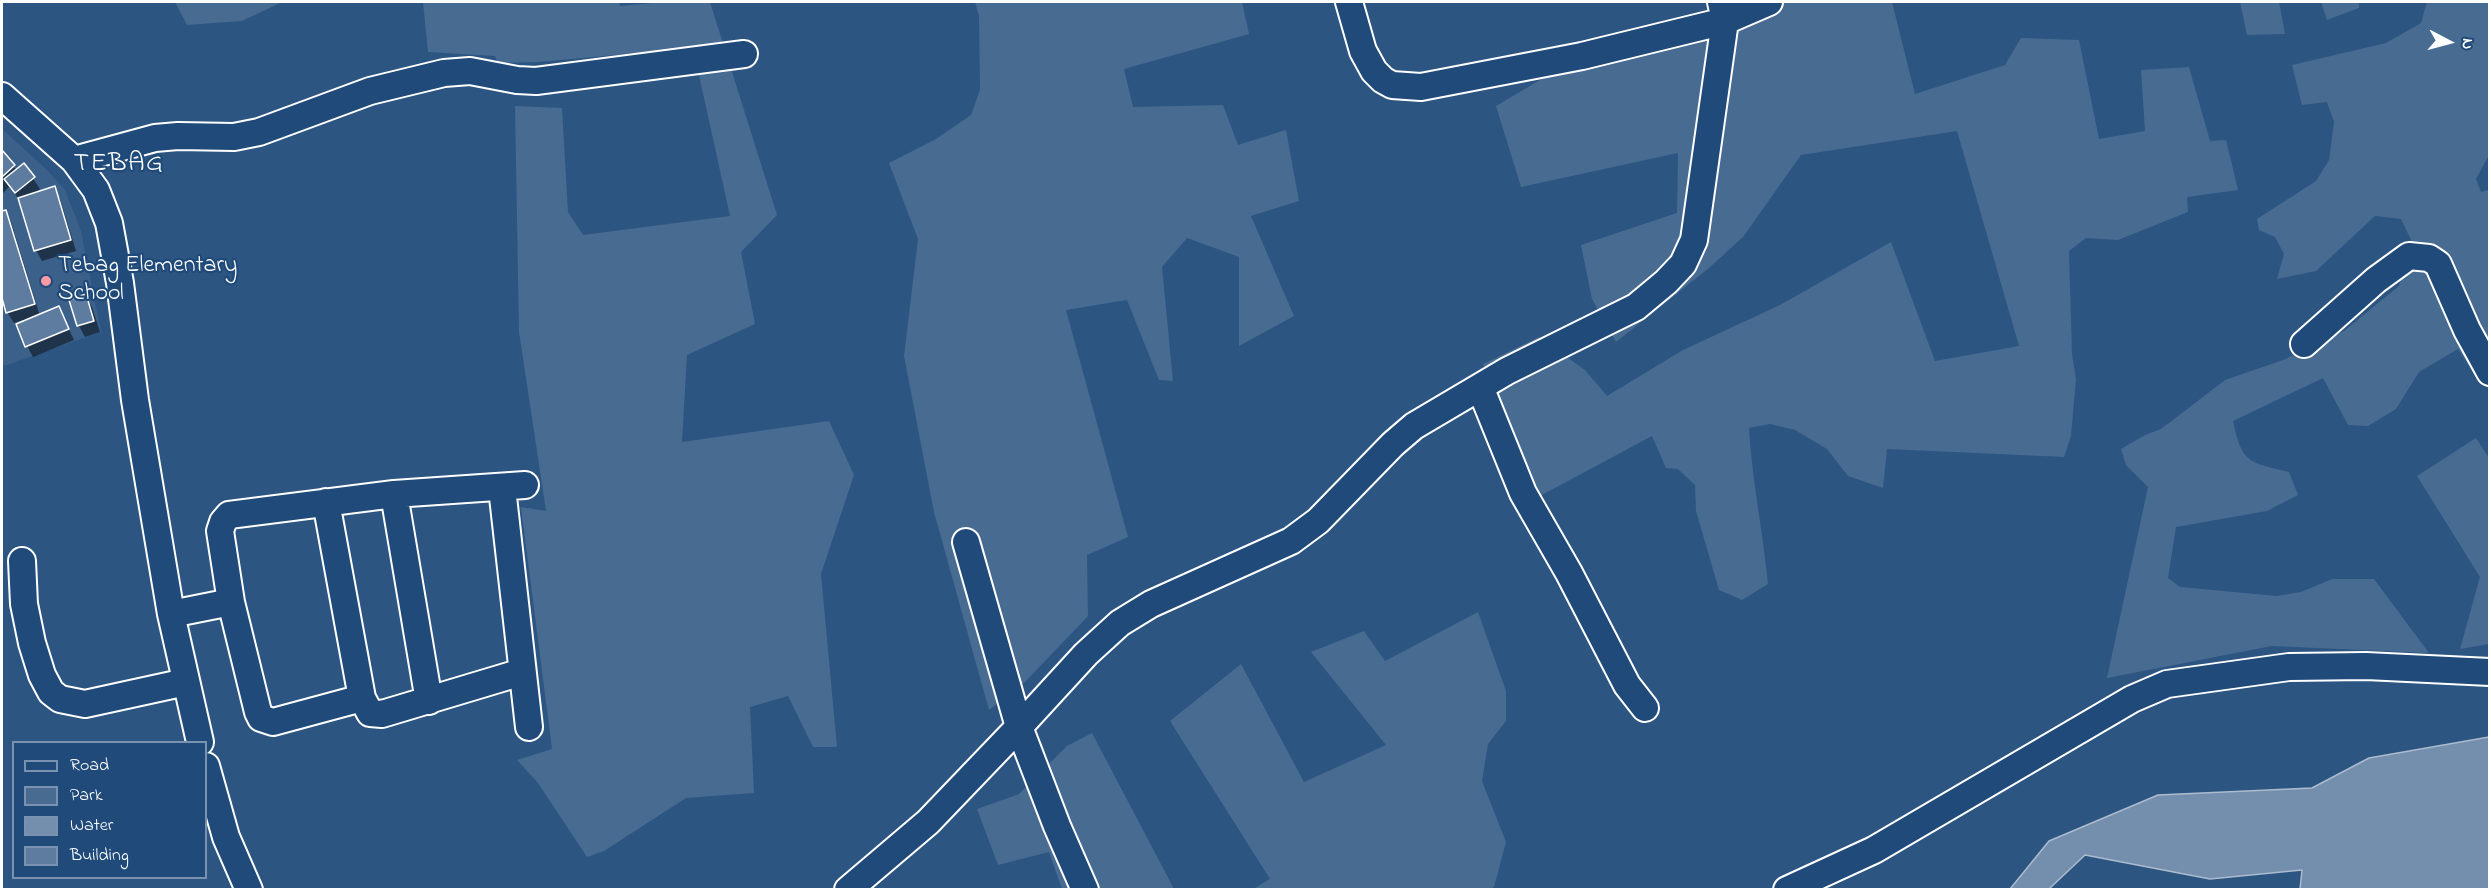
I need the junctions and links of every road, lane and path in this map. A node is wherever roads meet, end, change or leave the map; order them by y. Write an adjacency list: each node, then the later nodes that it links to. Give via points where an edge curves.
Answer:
1 (1349, 2): 3 (street, via 1363,51 1374,71 1392,85 1404,87 1521,69)
2 (1769, 2): 3 (street)
3 (1723, 11): 9 (street, via 1700,211 1694,240 1683,264 1636,307)
4 (744, 54): 6 (street, via 536,81 470,71 444,73 370,91 259,132 234,137 154,138)
5 (2, 96): 6 (street)
6 (74, 160): 15 (street, via 96,190 109,224)
7 (2304, 344): 8 (street, via 2409,256 2429,258 2438,264)
8 (2490, 372)
9 (1480, 387): 21 (street, via 1523,494 1628,685); 23 (street, via 1414,426 1318,521 1291,541 1151,604 1120,623)
10 (394, 494): 11 (street); 16 (street, via 513,486); 20 (street)
11 (326, 502): 14 (street, via 228,514 220,531); 19 (street)
12 (966, 542): 23 (street)
13 (22, 561): 18 (street, via 24,604 32,643 42,675 60,699 86,704)
14 (231, 602): 15 (street); 19 (street, via 261,718 273,722)
15 (171, 614): 18 (street)
16 (522, 672): 20 (street); 22 (street)
17 (2490, 672): 29 (street, via 2289,667 2167,684 2132,699 1874,850)
18 (186, 682): 24 (street)
19 (362, 698): 20 (street, via 366,708 375,714)
20 (429, 701)
21 (1645, 708)
22 (529, 727)
23 (1019, 727): 27 (street, via 928,822); 28 (street)
24 (200, 741)
25 (207, 770): 26 (street, via 226,837)
26 (249, 890)
27 (848, 890)
28 (1085, 890)
29 (1787, 890)

